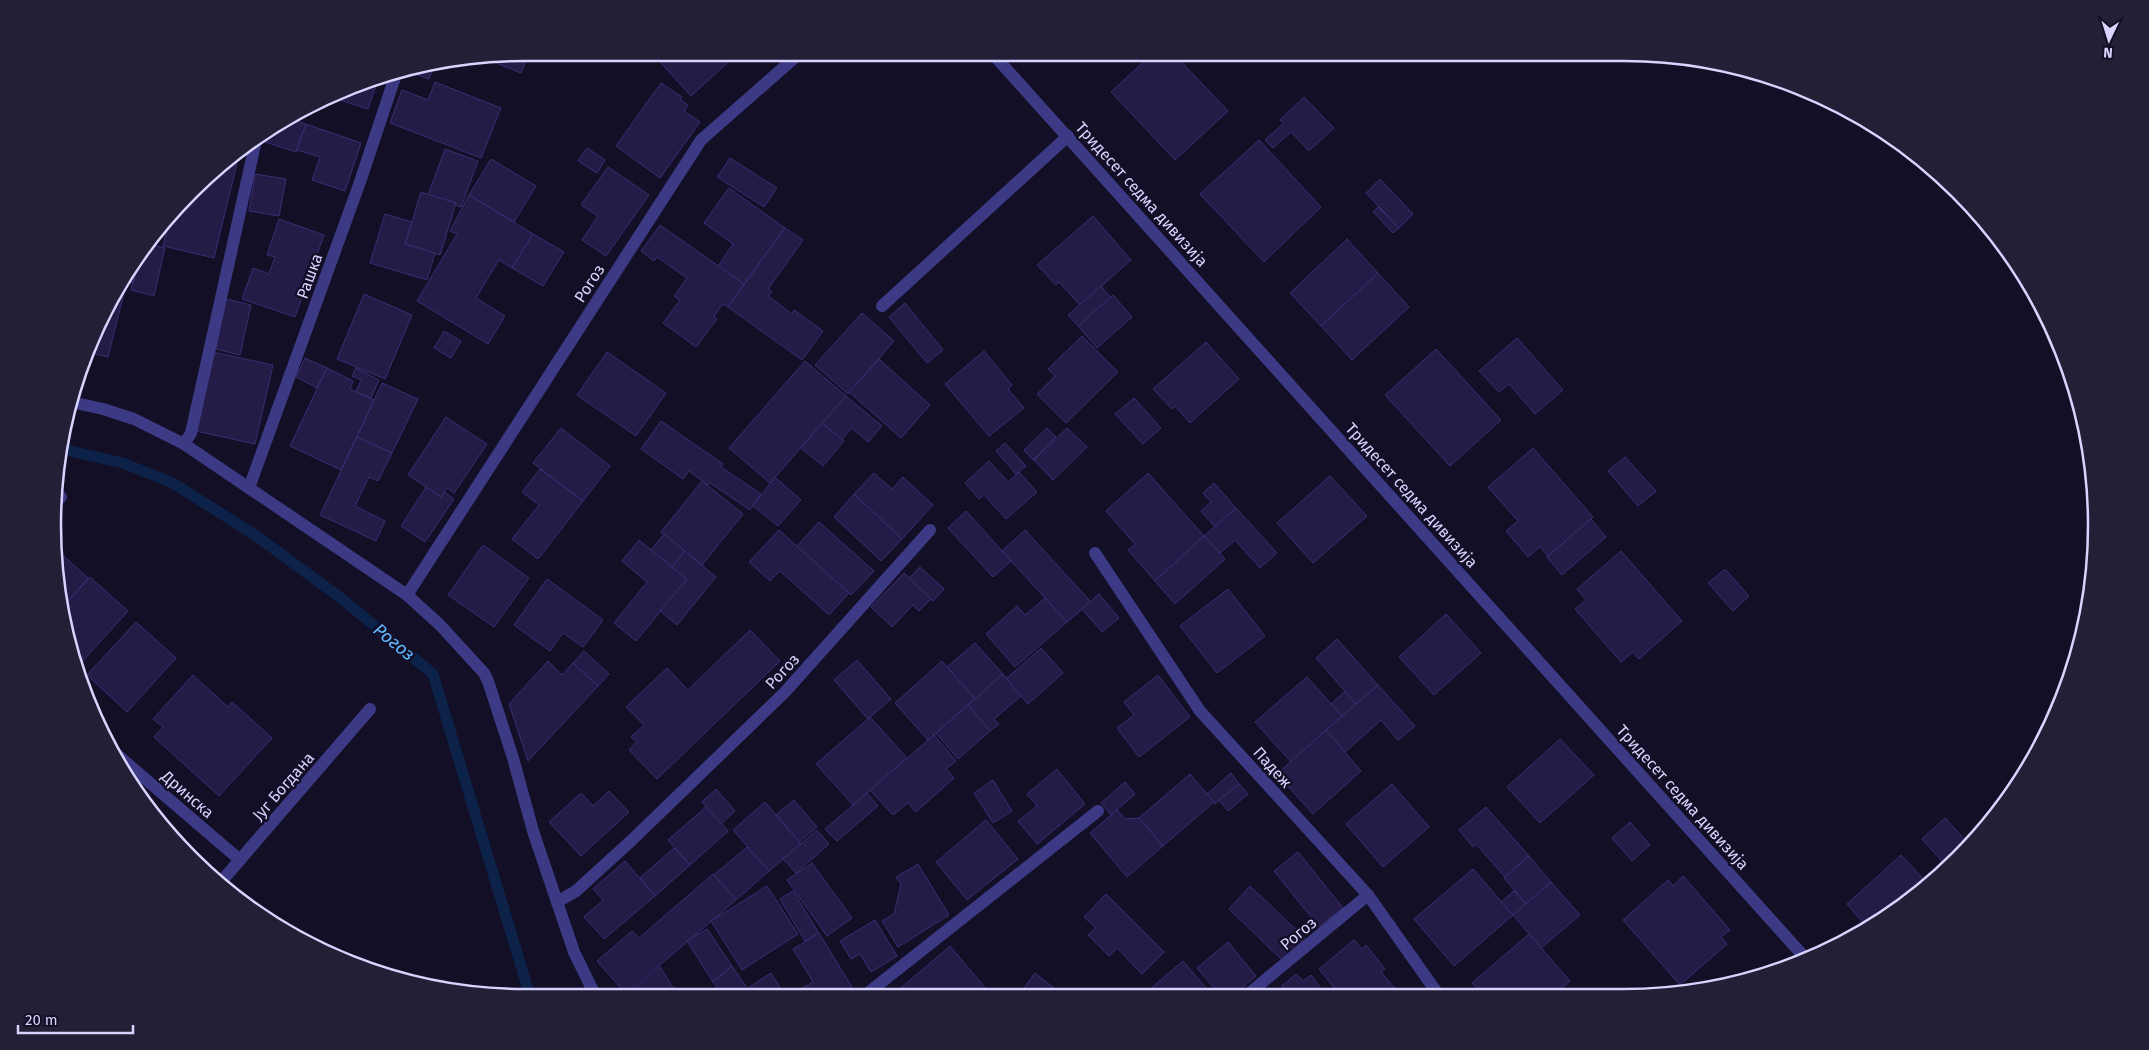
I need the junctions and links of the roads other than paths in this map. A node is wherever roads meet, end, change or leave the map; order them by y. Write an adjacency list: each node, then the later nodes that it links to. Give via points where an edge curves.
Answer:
1 (790, 61): 12 (street, Рогоз, via 701,140)
2 (1000, 61): 4 (street, Тридесет седма дивизија)
3 (394, 80): 9 (street, Рашка)
4 (1068, 136): 6 (street); 20 (street, Тридесет седма дивизија)
5 (254, 149): 8 (street, via 191,433)
6 (882, 306)
7 (78, 403): 8 (street, via 134,419)
8 (184, 444): 9 (street)
9 (250, 488): 12 (street)
10 (930, 530): 19 (street, Рогоз, via 785,692 633,839 576,891)
11 (1095, 553): 18 (street, Падеж, via 1200,711)
12 (407, 595): 19 (street, via 484,673)
13 (370, 709): 16 (street, Југ Богдана)
14 (127, 763): 16 (street, Дринска)
15 (1098, 811): 22 (street)
16 (240, 860): 17 (street, Југ Богдана)
17 (224, 878)
18 (1368, 895): 23 (street, Рогоз); 24 (street, Падеж)
19 (557, 902): 21 (street, via 574,952)
20 (1801, 953)
21 (592, 989)
22 (873, 989)
23 (1255, 989)
24 (1434, 989)

